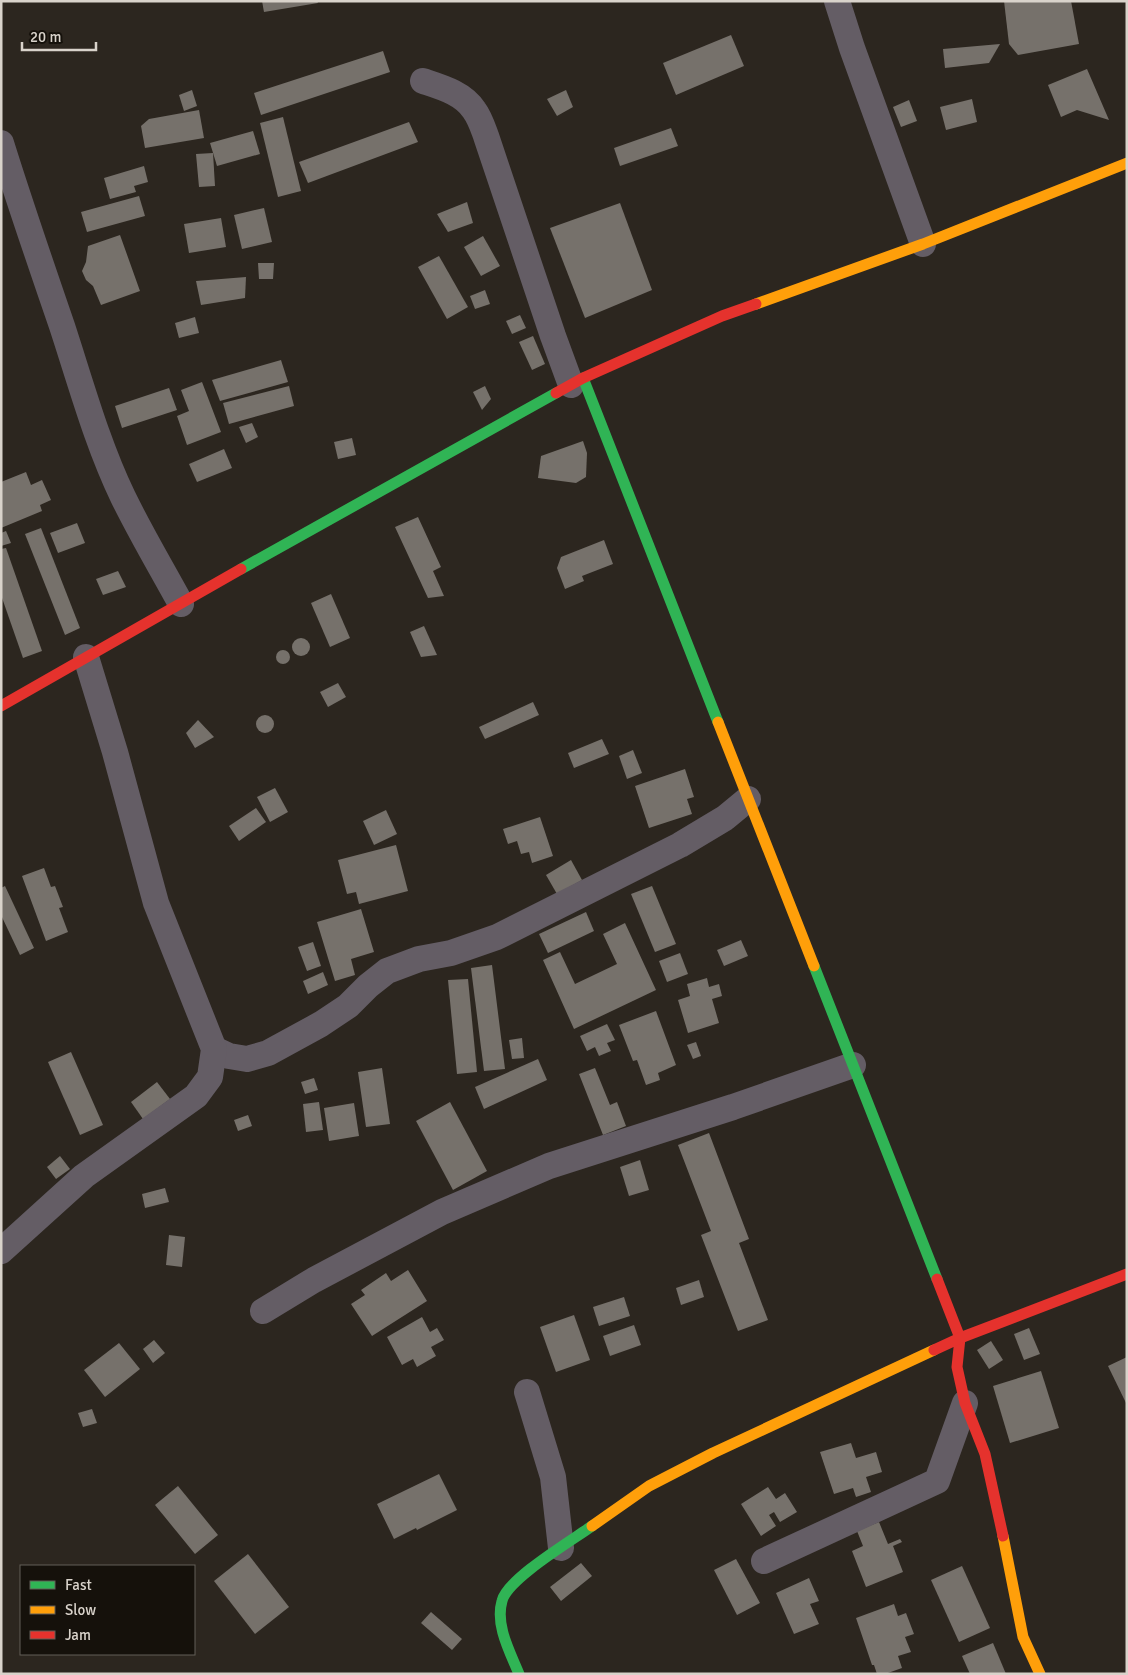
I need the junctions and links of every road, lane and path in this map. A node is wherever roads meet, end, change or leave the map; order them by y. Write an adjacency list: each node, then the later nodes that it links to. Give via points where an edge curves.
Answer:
1 (837, 1): 5 (street)
2 (422, 81): 6 (street, via 448,89 474,110 486,136 553,336)
3 (1, 143): 7 (street, via 103,449 123,497)
4 (1127, 163): 5 (street)
5 (923, 244): 6 (street, via 722,316)
6 (577, 381): 7 (street); 10 (street)
7 (181, 604): 8 (street)
8 (86, 657): 9 (street); 11 (street, via 156,903)
9 (1, 706)
10 (748, 799): 11 (street, via 680,845 497,937 387,971 348,1006 268,1054 247,1059); 12 (street)
11 (214, 1049): 13 (street, via 210,1077 196,1096 84,1176)
12 (853, 1065): 15 (street, via 540,1170 442,1212); 16 (street)
13 (1, 1251)
14 (1127, 1274): 16 (street)
15 (262, 1311)
16 (960, 1338): 18 (street, via 957,1367); 19 (street, via 649,1486)
17 (527, 1392): 19 (street, via 553,1477)
18 (966, 1403): 20 (street, via 937,1482); 22 (street, via 984,1454 1023,1637)
19 (561, 1548): 21 (street, via 518,1578 505,1592 500,1607 504,1634)
20 (764, 1561)
21 (519, 1674)
22 (1040, 1674)

